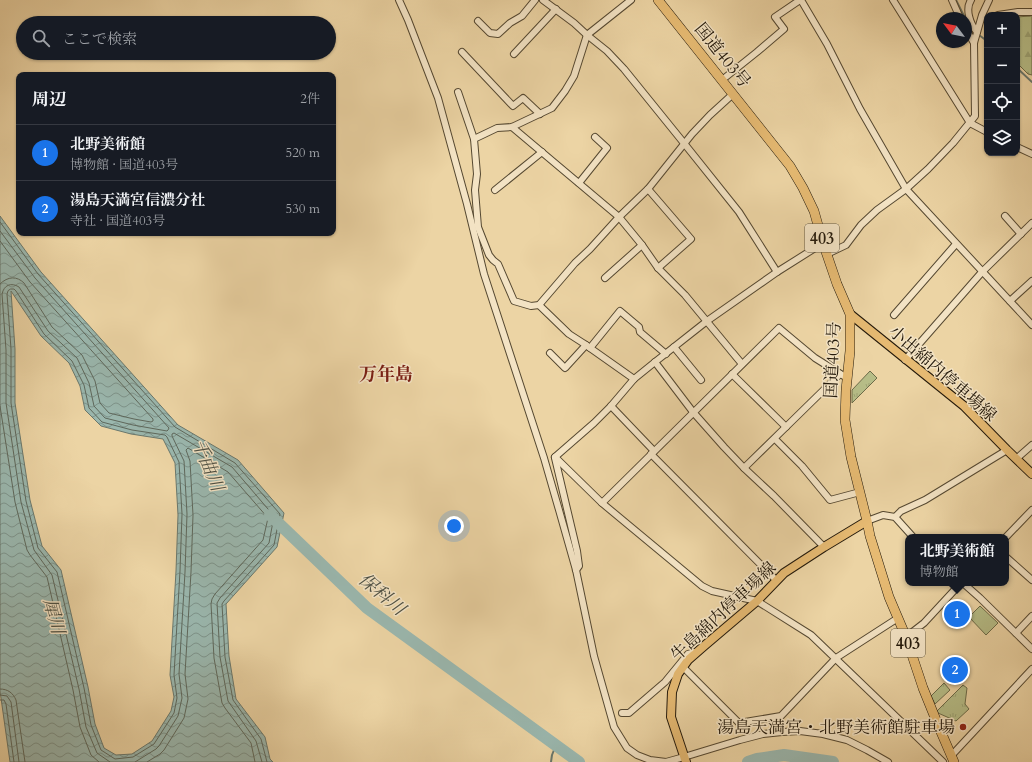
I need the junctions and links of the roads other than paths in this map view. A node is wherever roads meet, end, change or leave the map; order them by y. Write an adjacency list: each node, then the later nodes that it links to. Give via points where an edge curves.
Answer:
1 (399, 0): 44 (street, via 438,98)
2 (535, 0): 17 (street, via 522,16 498,34 490,34)
3 (543, 0): 11 (street)
4 (631, 0): 19 (street)
5 (658, 0): 24 (highway, 国道403号 / 403)
6 (801, 0): 24 (street, via 775,17 784,29); 39 (street, via 828,44 860,109)
7 (893, 0): 28 (street)
8 (952, 0): 12 (street)
9 (971, 0): 18 (street, via 968,11)
10 (989, 0): 13 (street)
11 (556, 9): 19 (street); 23 (street)
12 (957, 12)
13 (985, 12)
14 (1020, 12): 15 (street)
15 (1032, 12)
16 (984, 15): 18 (street)
17 (478, 21)
18 (977, 32): 21 (street)
19 (587, 36): 27 (street, via 574,76 565,91 552,108); 33 (street, via 607,51 624,69)
20 (972, 39): 21 (street)
21 (974, 42): 28 (street, via 975,116)
22 (462, 52): 27 (street, via 513,106 523,98)
23 (514, 54)
24 (722, 80): 26 (highway, 国道403号 / 403)
25 (458, 92): 32 (street)
26 (733, 94): 33 (street); 46 (highway, 国道403号 / 403, via 790,166 814,211)
27 (540, 114): 29 (street)
28 (970, 123): 30 (street); 39 (street)
29 (512, 127): 32 (street, via 497,128); 35 (street)
30 (984, 130)
31 (595, 137): 37 (street, via 608,148)
32 (474, 139): 44 (street, via 477,174)
33 (684, 144): 38 (street); 51 (street, via 739,212)
34 (1020, 148): 36 (street)
35 (542, 152): 37 (street); 40 (street)
36 (1032, 154)
37 (579, 184): 42 (street)
38 (648, 189): 42 (street); 50 (street, via 691,239)
39 (906, 189): 47 (street); 49 (street, via 877,210 861,225 846,245)
40 (495, 190)
41 (1005, 216): 45 (street)
42 (619, 217): 48 (street); 56 (street, via 575,262)
43 (1032, 223): 45 (street)
44 (475, 227): 56 (street, via 489,255 498,264 514,302); 92 (street, via 484,274 544,458)
45 (1021, 234): 52 (street)
46 (823, 243): 49 (highway, 国道403号 / 403); 51 (street)
47 (956, 244): 52 (street); 58 (street)
48 (642, 245): 50 (street); 53 (street)
49 (827, 254): 57 (highway, 国道403号 / 403)
50 (658, 268): 59 (street)
51 (777, 272): 59 (street)
52 (982, 272): 55 (street); 65 (street)
53 (605, 278)
54 (1032, 281): 55 (street)
55 (1010, 301): 60 (street)
56 (539, 305): 61 (street, via 569,334)
57 (850, 314): 65 (main road, 小出綿内停車場線); 69 (highway, 国道403号 / 403, via 850,350)
58 (894, 315)
59 (707, 321): 62 (street); 67 (street)
60 (1032, 325)
61 (588, 346): 63 (street, via 565,368); 64 (street, via 620,311); 70 (street)
62 (674, 347): 64 (street); 71 (street)
63 (550, 353)
64 (666, 354): 66 (street)
65 (905, 360): 77 (main road, 小出綿内停車場線, via 964,406)
66 (655, 362): 70 (street); 73 (street)
67 (742, 364): 68 (street); 69 (street, via 779,328 815,358)
68 (732, 374): 73 (street); 74 (street)
69 (844, 376): 74 (street); 83 (highway, 国道403号 / 403, via 845,420)
70 (634, 379): 72 (street)
71 (701, 380)
72 (611, 406): 78 (street); 79 (street)
73 (693, 412): 78 (street); 81 (street)
74 (786, 427): 75 (street)
75 (774, 439): 81 (street); 83 (street, via 802,466 830,500)
76 (1032, 444): 80 (street)
77 (1007, 450): 80 (main road, 小出綿内停車場線); 86 (street, via 925,500 901,511)
78 (652, 453): 84 (street); 93 (street)
79 (555, 457): 84 (street); 92 (street, via 577,551 579,566)
80 (1016, 459): 82 (main road, 小出綿内停車場線)
81 (744, 468): 90 (street)
82 (1032, 474)
83 (860, 492): 87 (highway, 国道403号 / 403)
84 (602, 503): 97 (street, via 702,586 712,591)
85 (1032, 510): 89 (street)
86 (895, 517): 87 (street, via 883,515); 88 (street)
87 (867, 521): 90 (main road, 牛島綿内停車場線); 99 (highway, 国道403号 / 403, via 889,597)
88 (910, 534)
89 (1009, 534)
90 (824, 547): 93 (main road, 牛島綿内停車場線)
91 (1009, 560): 94 (street)
92 (576, 570): 109 (street, via 594,656 614,727 627,748 637,755 666,762)
93 (776, 580): 97 (main road, 牛島綿内停車場線)
94 (1032, 580)
95 (959, 586): 101 (street, via 924,623)
96 (965, 586): 100 (street)
97 (757, 601): 103 (main road, 牛島綿内停車場線); 104 (street, via 811,635)
98 (1032, 616): 100 (street)
99 (898, 618): 101 (highway, 国道403号 / 403); 104 (street)
100 (1016, 633): 102 (street)
101 (906, 636): 108 (highway, 国道403号 / 403, via 923,688)
102 (1032, 649)
103 (698, 651): 105 (main road, 牛島綿内停車場線); 107 (street, via 688,654 665,682 629,713)
104 (836, 658): 105 (street, via 781,716 739,723); 111 (street)
105 (683, 667): 109 (main road, 牛島綿内停車場線, via 672,692 672,718)
106 (1032, 669): 108 (street)
107 (622, 713)
108 (952, 759)
109 (685, 760): 110 (street, via 763,734 800,731 847,740)
110 (888, 762)
111 (943, 762)

